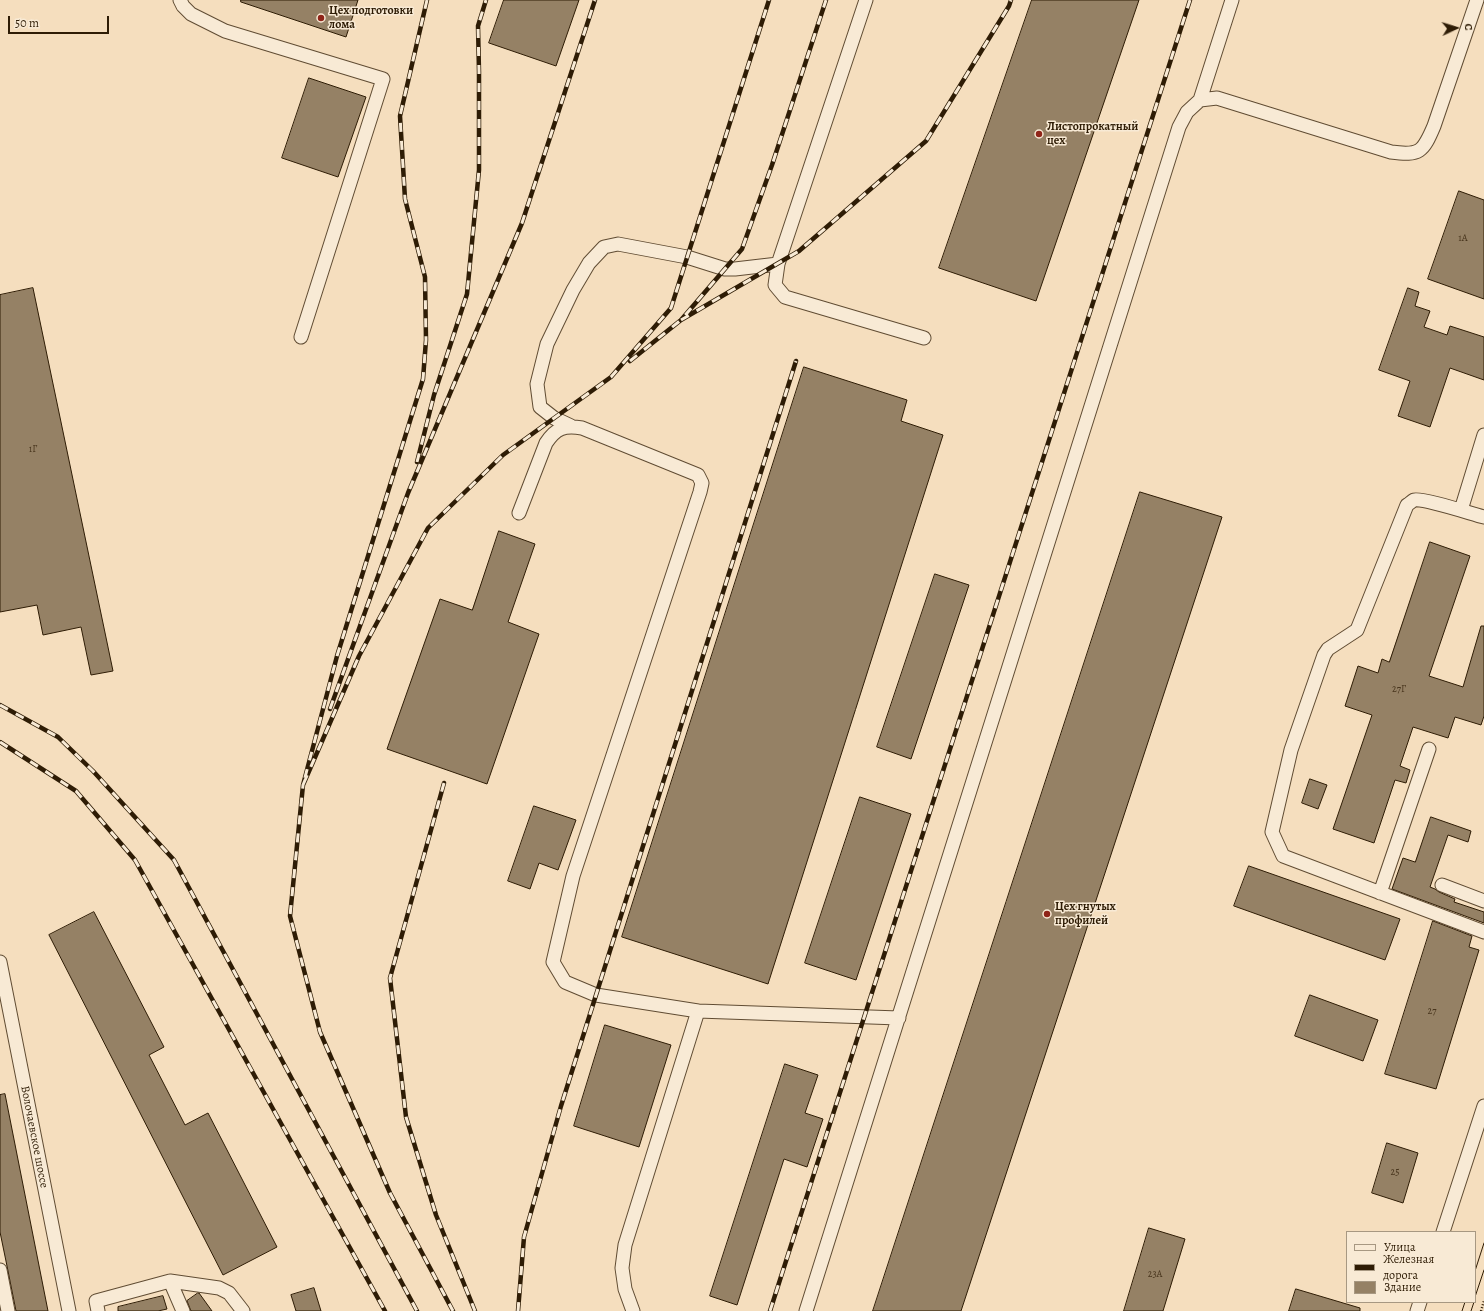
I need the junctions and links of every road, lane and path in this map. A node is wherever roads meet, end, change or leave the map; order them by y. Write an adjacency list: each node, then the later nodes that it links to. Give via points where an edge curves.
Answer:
1 (180, 0): 7 (street, via 191,14 225,31 382,79)
2 (866, 0): 6 (street)
3 (1232, 0): 5 (street)
4 (1478, 0): 5 (street, via 1434,126 1426,145 1416,153 1391,152 1217,98)
5 (1200, 100): 21 (street, via 1186,112 1179,127)
6 (778, 264): 8 (street, via 775,285 785,297); 9 (street, via 725,269 687,257 618,244 604,247 589,263 573,290 547,344 537,384 540,408)
7 (301, 337)
8 (924, 338)
9 (571, 426): 12 (street, via 561,428 552,434 546,443); 20 (street, via 582,428 698,475 702,482 572,876 553,962 565,982 596,995)
10 (1484, 434): 11 (street)
11 (1461, 510): 13 (street); 16 (street, via 1414,500 1407,505 1358,630 1324,655 1291,750 1272,832 1283,856)
12 (519, 513)
13 (1484, 517)
14 (1429, 749): 16 (street)
15 (1442, 886): 17 (street)
16 (1380, 892): 18 (street)
17 (1484, 901)
18 (1484, 932)
19 (0, 962): 28 (street, Волочаевское шоссе)
20 (698, 1011): 21 (street); 32 (street, via 625,1245 622,1268 625,1289)
21 (899, 1018): 33 (street)
22 (1484, 1106): 23 (street)
23 (1443, 1231)
24 (0, 1272): 27 (street)
25 (170, 1281): 29 (street, via 96,1301); 30 (street); 31 (street, via 219,1288 230,1293)
26 (1484, 1301): 34 (path)
27 (8, 1311)
28 (69, 1311)
29 (98, 1311)
30 (183, 1311)
31 (243, 1311)
32 (633, 1311)
33 (806, 1311)
34 (1481, 1311)

